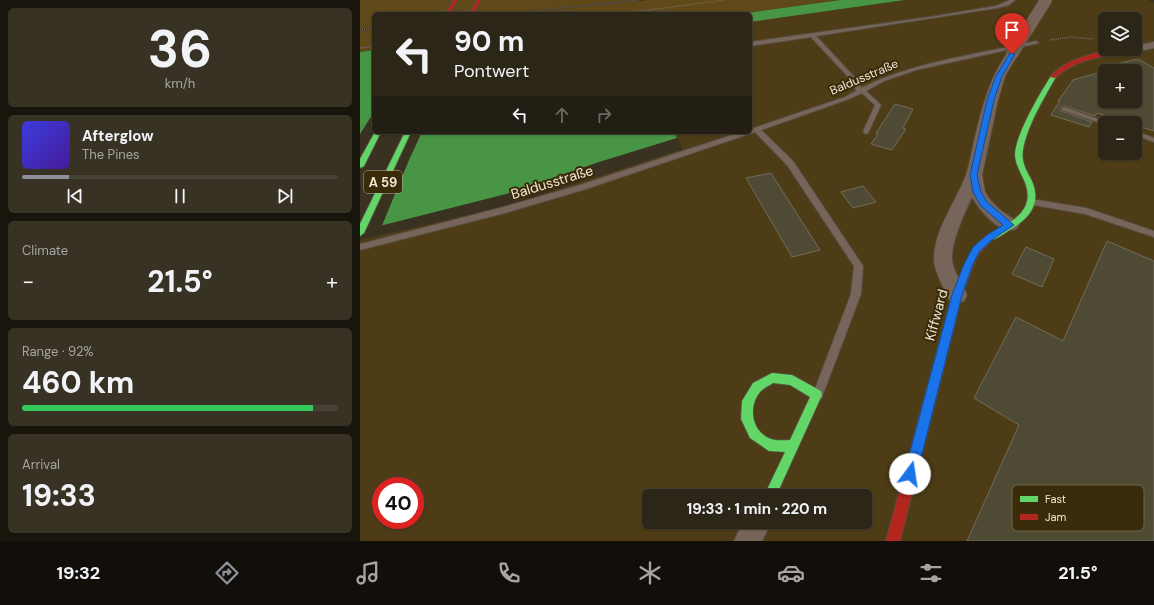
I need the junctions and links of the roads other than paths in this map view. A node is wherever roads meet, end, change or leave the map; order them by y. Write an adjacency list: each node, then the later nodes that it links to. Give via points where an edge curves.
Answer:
1 (456, 0): 5 (main road)
2 (479, 0): 6 (main road)
3 (1012, 0): 7 (lane, via 997,7)
4 (1046, 0): 25 (street, bridge, via 999,76)
5 (448, 12)
6 (472, 12)
7 (812, 35): 9 (lane); 13 (lane, via 857,83)
8 (1036, 43): 13 (lane, Baldusstraße, via 915,69 882,80)
9 (752, 44)
10 (1154, 45): 11 (street)
11 (1142, 48)
12 (1104, 56): 26 (main road, via 1066,65 1053,77 1020,145 1021,165 1033,194)
13 (860, 91): 16 (lane, Baldusstraße, via 847,98); 18 (lane, via 878,105)
14 (1064, 109): 15 (lane)
15 (1098, 121)
16 (752, 131)
17 (752, 132): 32 (lane, via 790,163 859,266 856,294)
18 (866, 132)
19 (377, 134): 24 (main road, A 59)
20 (407, 134): 28 (main road, A 59)
21 (742, 134): 30 (lane, Baldusstraße, via 540,199)
22 (1142, 136): 23 (lane)
23 (1154, 140)
24 (360, 166)
25 (974, 175): 27 (street, via 977,192 984,204); 31 (street, via 957,212 943,260)
26 (1031, 202): 27 (main road, Kiffward, via 1021,218); 29 (lane, via 1086,211)
27 (1010, 225): 31 (main road, Kiffward, via 990,237 976,250)
28 (360, 233)
29 (1154, 234)
30 (360, 247)
31 (957, 295): 37 (main road, Kiffward)
32 (817, 395): 33 (main road); 33 (main road, via 796,380 784,377 771,378 758,385 750,394 746,418 751,430 769,445 783,448)
33 (794, 446): 34 (main road)
34 (773, 489)
35 (754, 529): 36 (street)
36 (748, 541)
37 (893, 541)

